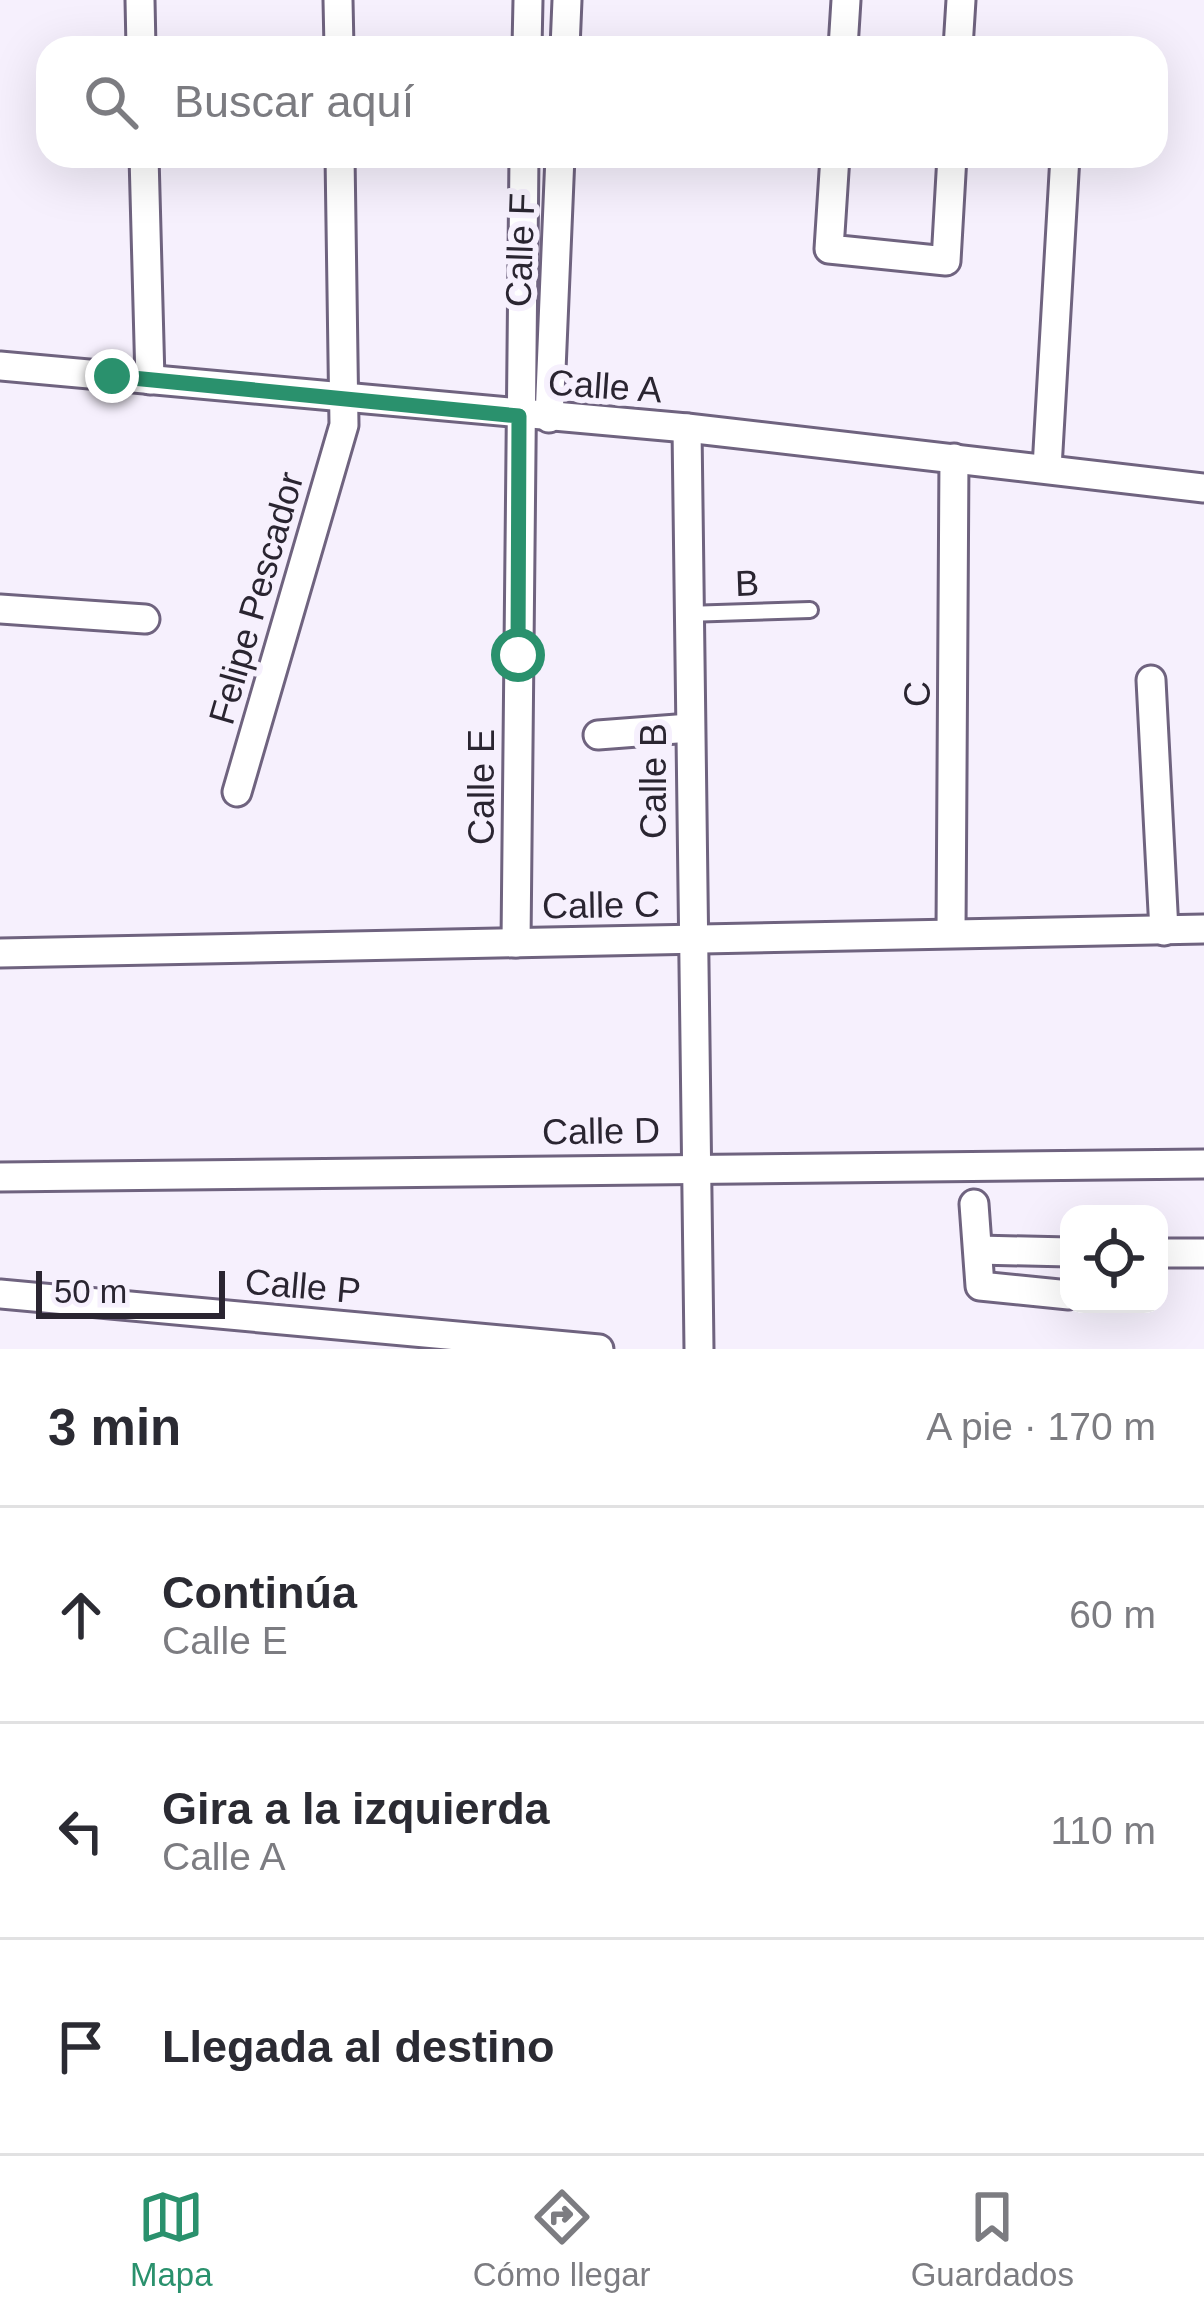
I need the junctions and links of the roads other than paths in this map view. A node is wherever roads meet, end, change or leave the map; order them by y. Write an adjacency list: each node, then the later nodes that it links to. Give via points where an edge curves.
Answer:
1 (140, 0): 7 (street)
2 (338, 0): 8 (street)
3 (528, 0): 9 (street)
4 (567, 0): 10 (street)
5 (846, 0): 11 (street)
6 (961, 0): 12 (street)
7 (141, 36)
8 (339, 36)
9 (527, 36)
10 (566, 36)
11 (844, 36)
12 (959, 36)
13 (144, 168): 21 (street)
14 (340, 168): 22 (street, Felipe Pescador)
15 (524, 168): 23 (street, Calle F)
16 (559, 168): 24 (street, Calle F)
17 (835, 168): 18 (street, via 829,249 946,261)
18 (951, 168)
19 (1064, 168): 27 (street)
20 (0, 366): 21 (street, Calle A)
21 (150, 380): 22 (street, Calle A)
22 (344, 412): 23 (street, Calle A); 36 (street, Felipe Pescador)
23 (519, 416): 24 (street, Calle A); 41 (street, Calle E)
24 (549, 418): 25 (street, Calle A)
25 (687, 428): 26 (street, Calle A); 31 (street, Calle B)
26 (954, 458): 27 (street, Calle A); 38 (street, C)
27 (1047, 468): 28 (street, Calle A)
28 (1204, 488)
29 (0, 609): 32 (street)
30 (810, 610): 31 (lane, B)
31 (686, 614): 34 (street, Calle B)
32 (146, 620)
33 (1151, 680): 39 (street)
34 (690, 728): 35 (street); 40 (street, Calle B)
35 (598, 735)
36 (237, 792)
37 (1204, 929): 39 (street, Calle C)
38 (951, 931): 39 (street, Calle C); 40 (street, Calle C)
39 (1164, 931)
40 (690, 940): 41 (street, Calle C); 44 (street, Calle B)
41 (516, 943): 42 (street, Calle C)
42 (0, 953)
43 (1204, 1164): 44 (street, Calle D)
44 (697, 1166): 45 (street, Calle D); 54 (street, Calle B)
45 (0, 1177)
46 (974, 1204): 47 (street)
47 (978, 1250): 48 (street); 52 (street, via 980,1286)
48 (1060, 1252)
49 (1168, 1253): 50 (street)
50 (1204, 1253)
51 (0, 1294): 53 (street, Calle P)
52 (1060, 1294)
53 (599, 1349)
54 (699, 1349)

